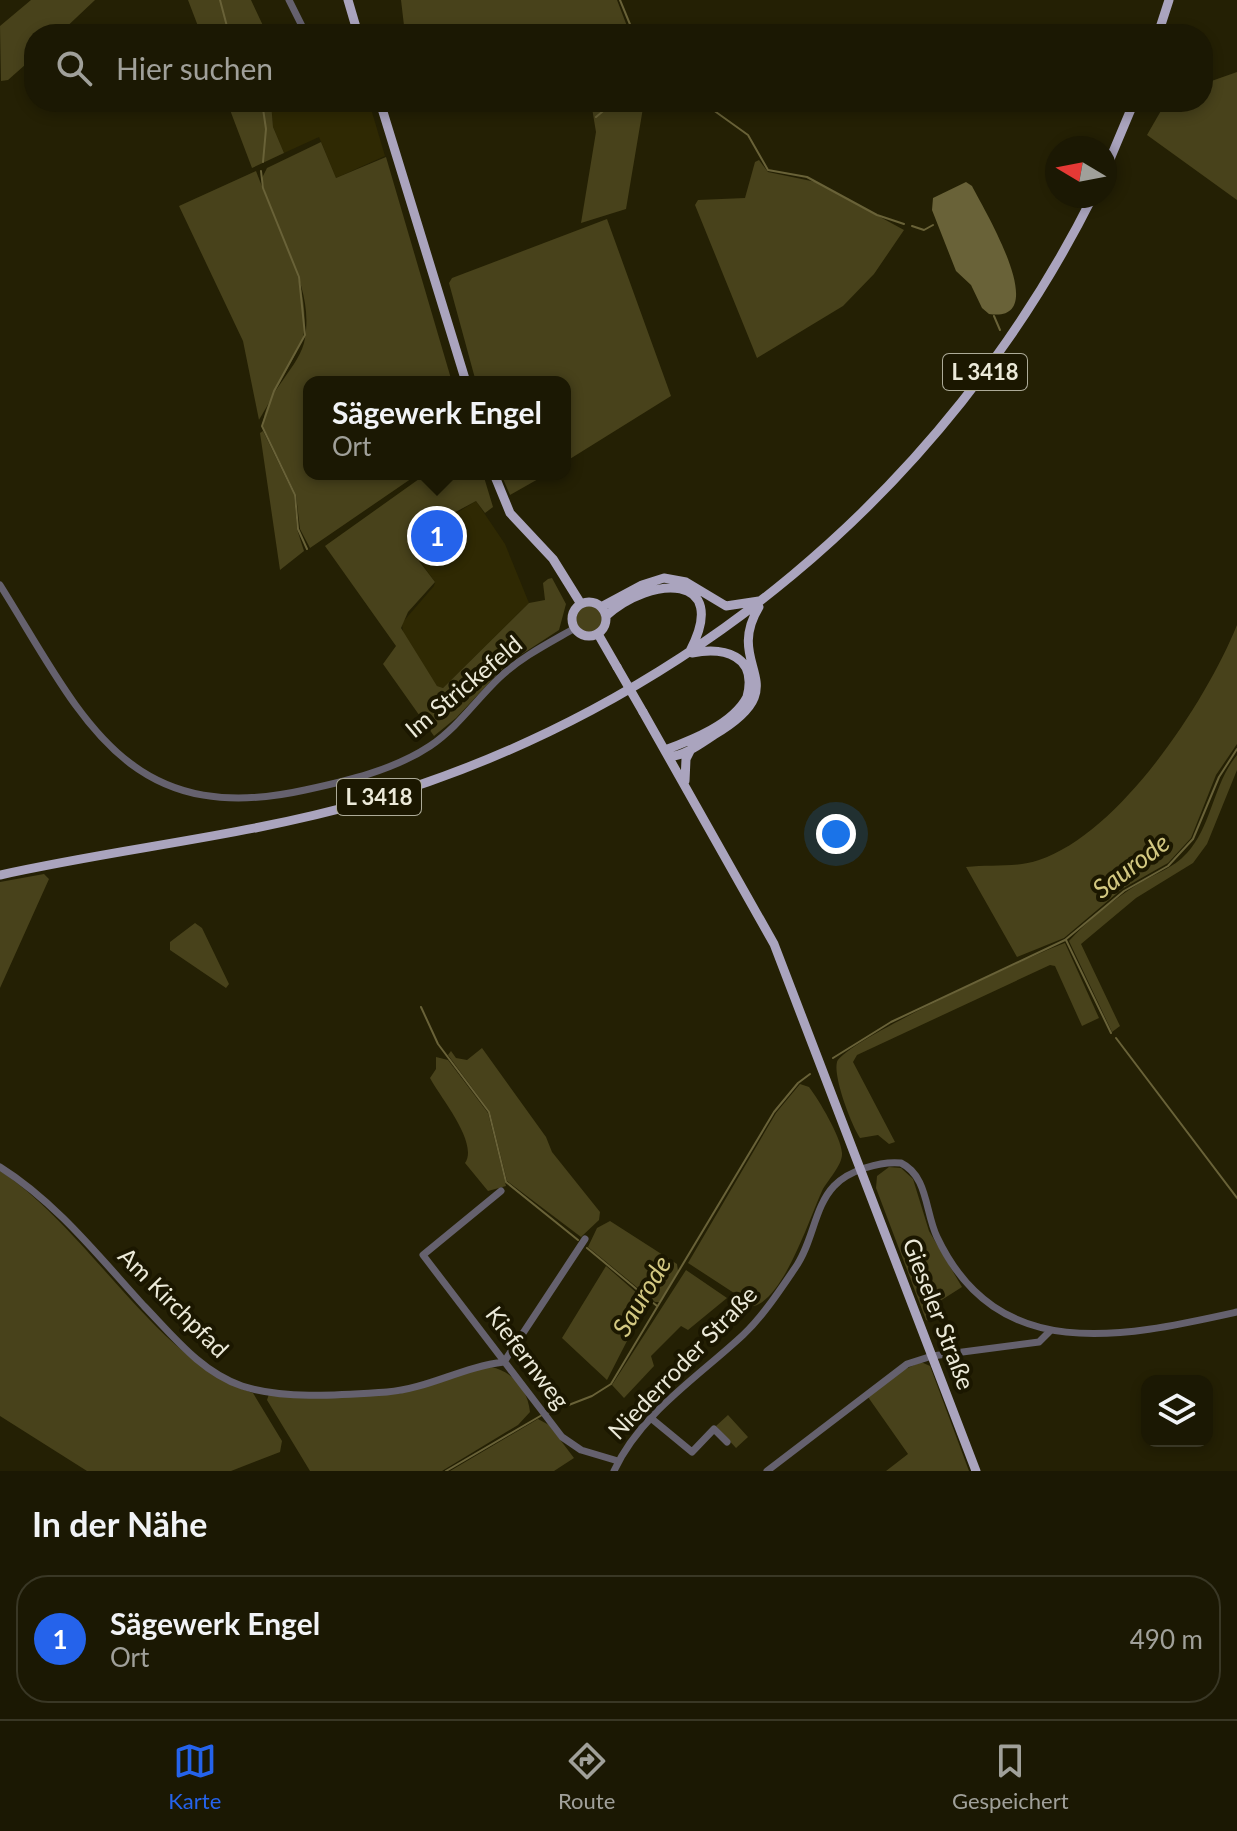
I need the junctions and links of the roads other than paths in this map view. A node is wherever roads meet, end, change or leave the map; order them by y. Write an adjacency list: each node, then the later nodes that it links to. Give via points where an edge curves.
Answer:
1 (289, 0): 4 (street)
2 (348, 0): 5 (main road)
3 (1169, 0): 6 (main road)
4 (301, 24)
5 (353, 24)
6 (1161, 24)
7 (383, 112): 11 (main road)
8 (1130, 112): 9 (main road)
9 (1117, 142)
10 (1086, 208): 14 (main road, L 3418, via 1029,310 962,403 869,507)
11 (464, 376)
12 (496, 480): 15 (main road, via 510,513 553,559)
13 (0, 585): 17 (street, Im Strickefeld, via 84,718 112,750 162,783 222,799 310,789 411,757 450,731 510,668)
14 (763, 600): 16 (main road, via 726,606 686,582 664,578 642,585); 19 (main road, L 3418); 20 (main road, L 3418, via 746,634 757,676 754,700 741,718)
15 (581, 604): 16 (main road, via 592,602); 17 (main road, via 572,617)
16 (604, 611): 18 (main road, via 605,626); 19 (main road, via 650,590 684,589 702,618)
17 (575, 628): 18 (main road, via 588,636)
18 (598, 634): 21 (main road, Gieseler Straße, bridge)
19 (688, 654): 21 (main road, L 3418, via 730,653 747,673 749,689 738,711); 23 (main road, L 3418, via 520,746 427,782 291,820)
20 (691, 749): 21 (main road, L 3418); 22 (main road)
21 (667, 754): 22 (main road, Gieseler Straße)
22 (685, 784): 25 (main road, Gieseler Straße, via 774,944)
23 (0, 875)
24 (0, 1167): 31 (street, Am Kirchpfad, via 49,1206 192,1355 233,1382 276,1391 387,1392)
25 (862, 1170): 29 (street, via 891,1162 911,1167 921,1182 937,1237 971,1287 1002,1311); 30 (main road, Gieseler Straße); 32 (street, Niederroder Straße, via 832,1187 804,1256 745,1333)
26 (501, 1191): 31 (street, Kiefernweg, via 423,1255)
27 (585, 1239): 31 (street)
28 (1237, 1312): 29 (street, via 1112,1334)
29 (1049, 1332): 30 (street, via 1039,1342)
30 (932, 1356): 36 (street, via 898,1369); 37 (main road, Gieseler Straße)
31 (504, 1362): 34 (street, Kiefernweg, via 574,1446)
32 (652, 1419): 33 (street, via 692,1452 714,1429); 34 (street, Niederroder Straße)
33 (727, 1442)
34 (618, 1461): 35 (street, Niederroder Straße)
35 (614, 1471)
36 (767, 1471)
37 (976, 1471)

